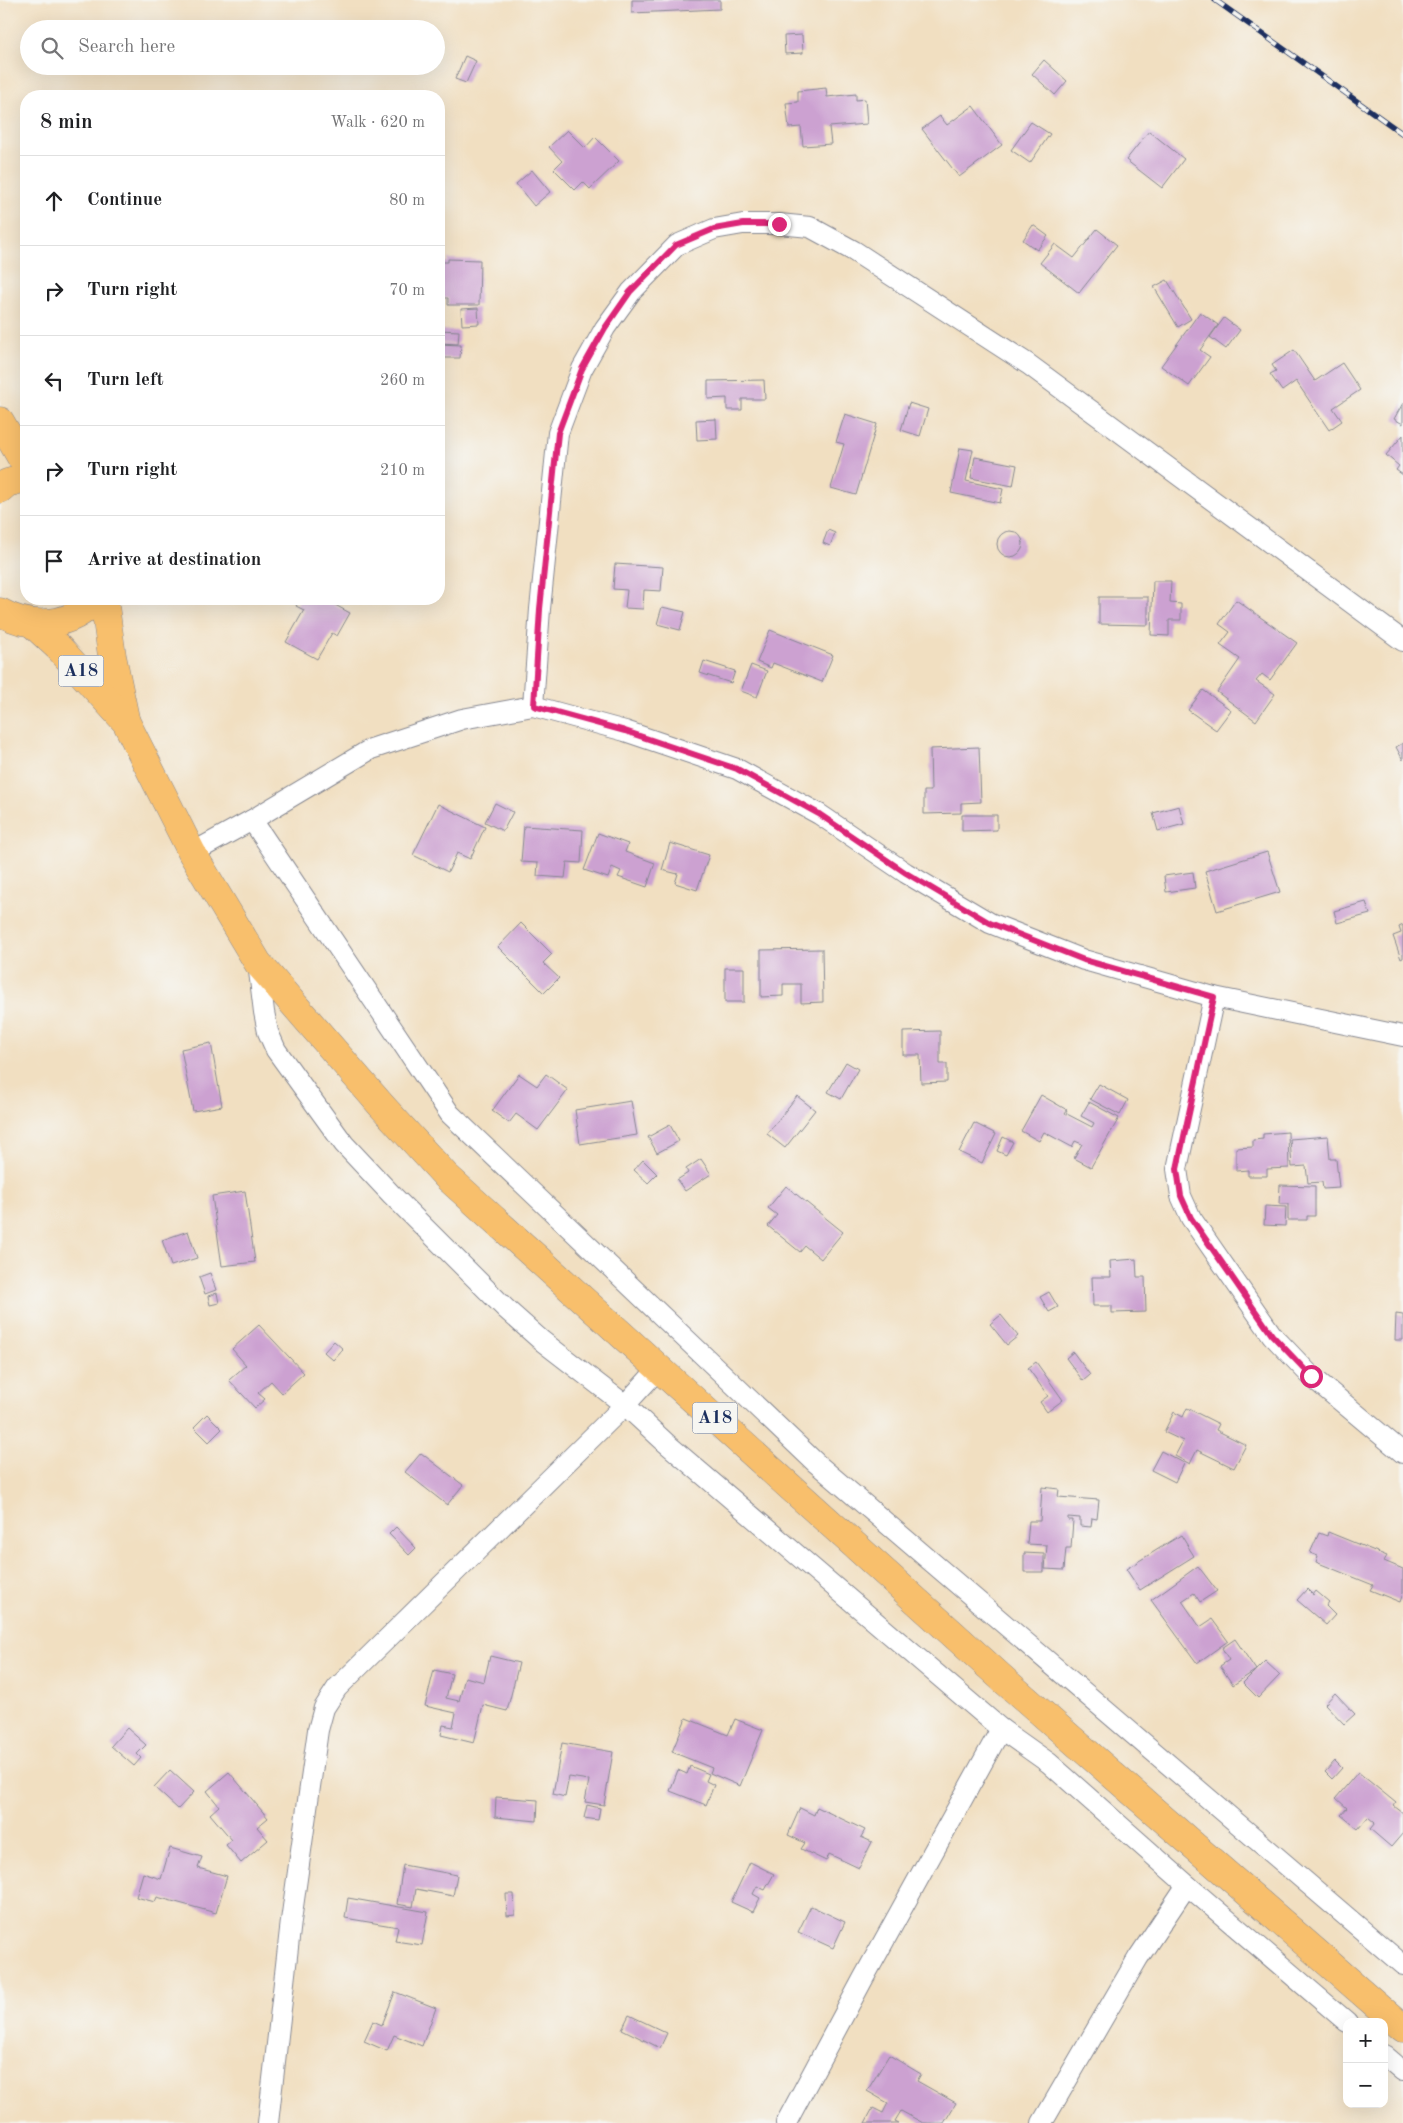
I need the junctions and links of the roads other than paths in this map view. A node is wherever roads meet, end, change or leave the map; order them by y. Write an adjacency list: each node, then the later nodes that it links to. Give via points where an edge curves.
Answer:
1 (0, 421): 2 (highway)
2 (20, 456)
3 (20, 480): 4 (highway)
4 (0, 489)
5 (91, 605): 8 (highway, A18, via 72,617 53,623)
6 (105, 605): 11 (highway, A18)
7 (0, 612): 8 (highway, A18, via 13,620)
8 (32, 624): 11 (highway, A18, via 59,648)
9 (1403, 641): 10 (street, via 1028,364 854,251 810,227 743,224 714,229 676,245 630,292 582,369 558,433 540,609)
10 (534, 706): 12 (street, via 462,719 371,749); 15 (street, via 625,731 737,769 819,814 906,873 990,923 1084,960)
11 (126, 722): 13 (highway, A18)
12 (252, 820): 13 (street); 22 (street, via 450,1114 816,1463)
13 (192, 853): 14 (highway, A18)
14 (258, 963): 17 (highway, A18, via 446,1176); 18 (street, via 268,1032 276,1050 344,1144 506,1309)
15 (1214, 997): 16 (street); 19 (street, via 1177,1169 1181,1196 1191,1218 1272,1335 1311,1376)
16 (1403, 1036)
17 (659, 1368): 18 (street); 24 (highway, A18, via 1005,1681)
18 (625, 1405): 20 (street); 27 (street, via 337,1688 324,1708 318,1730 291,1921)
19 (1403, 1453)
20 (1000, 1729): 21 (street, via 1049,1763); 28 (street)
21 (1187, 1885): 23 (street); 29 (street, via 1138,1958)
22 (1403, 1965)
23 (1343, 2019)
24 (1403, 2028)
25 (1388, 2058): 26 (street)
26 (1403, 2071)
27 (268, 2123)
28 (786, 2123)
29 (1042, 2123)

